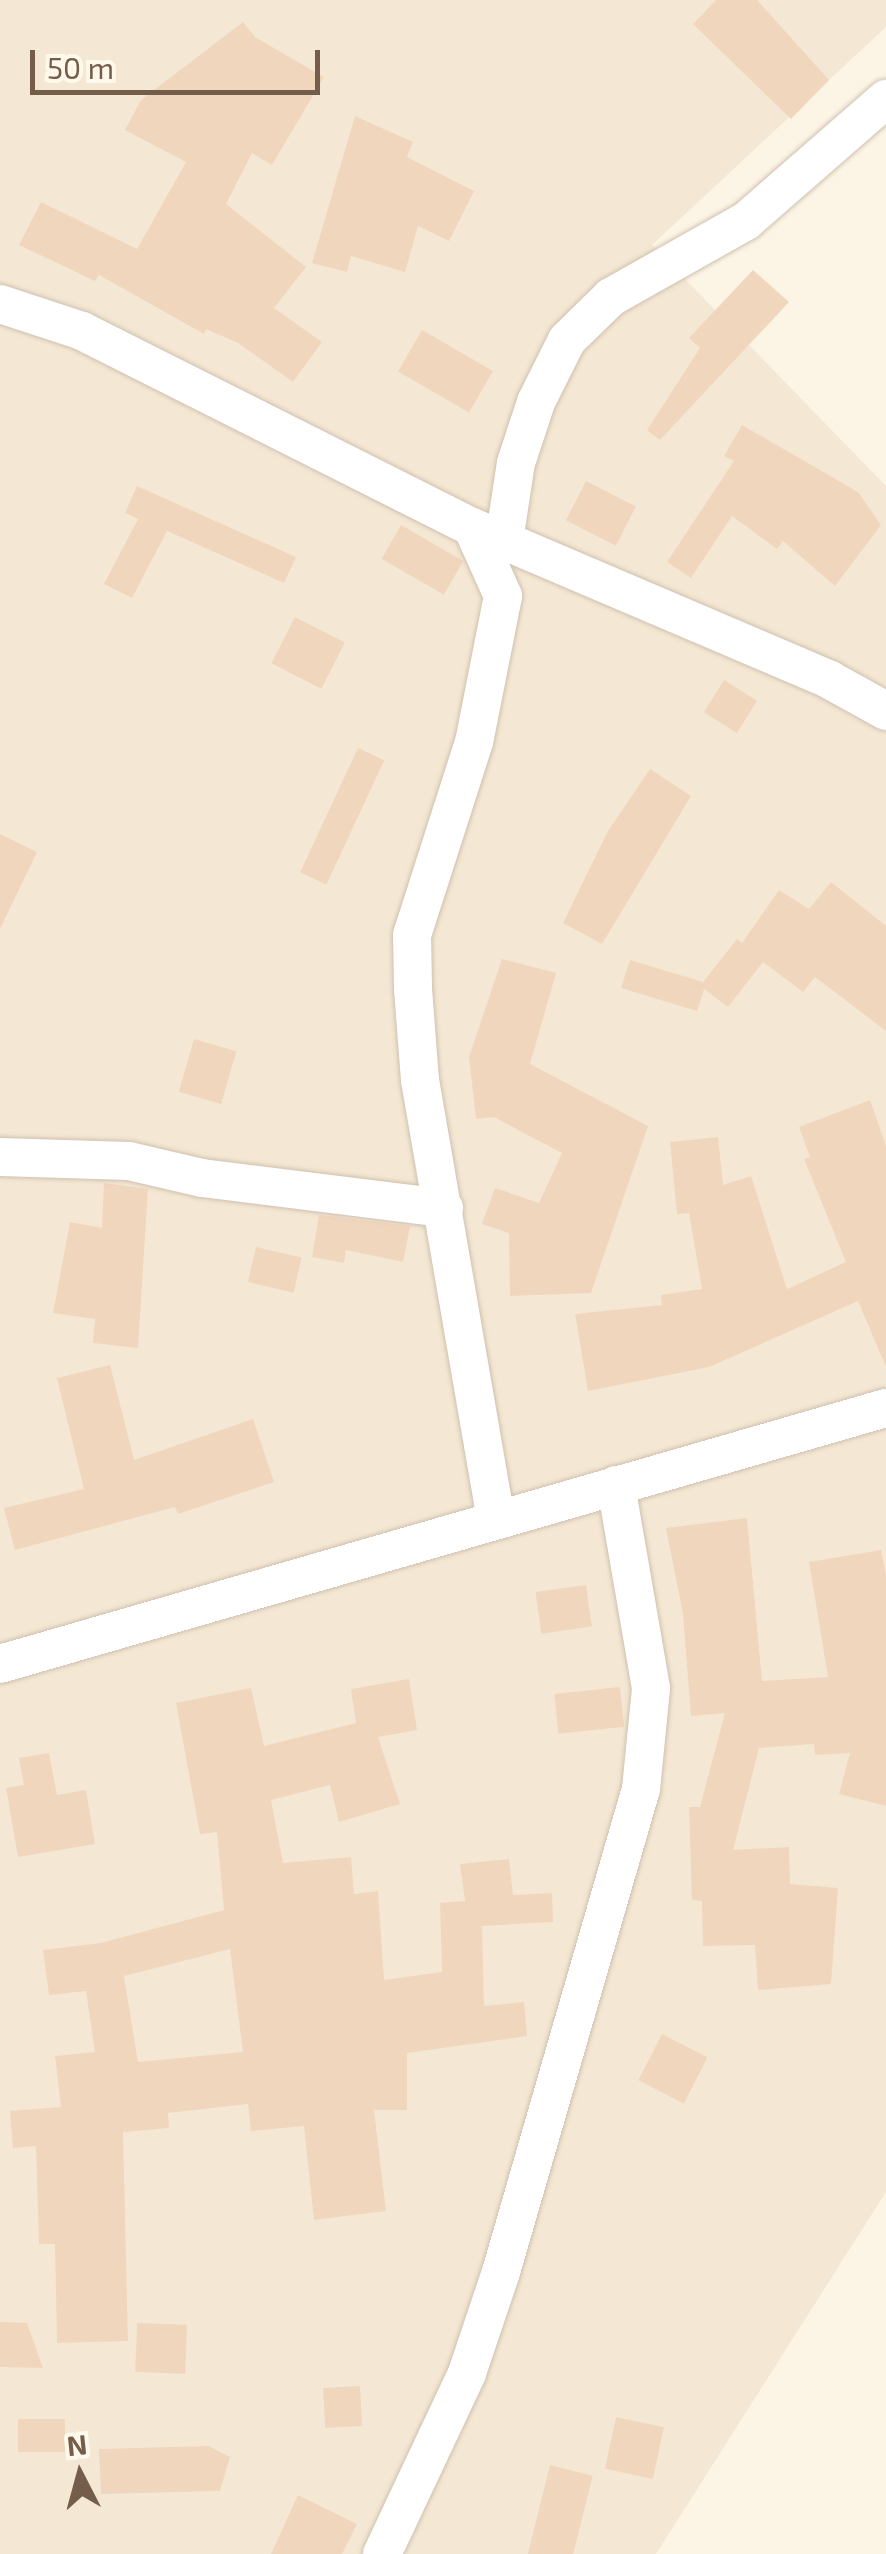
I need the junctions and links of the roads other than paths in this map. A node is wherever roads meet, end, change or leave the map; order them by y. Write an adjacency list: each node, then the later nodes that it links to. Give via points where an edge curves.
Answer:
1 (886, 100): 3 (street, via 746,221 610,297 567,340 536,402)
2 (0, 304): 3 (street, via 82,331)
3 (488, 534): 4 (street); 5 (street)
4 (564, 566): 5 (street); 6 (street)
5 (503, 596): 8 (street, via 474,742 412,935 420,1080)
6 (886, 710)
7 (0, 1156): 8 (street, via 129,1161 202,1178)
8 (444, 1208): 11 (street)
9 (886, 1408): 10 (street)
10 (616, 1484): 11 (street); 13 (street, via 651,1688 641,1789 484,2323)
11 (496, 1518): 12 (street)
12 (0, 1664)
13 (382, 2554)

